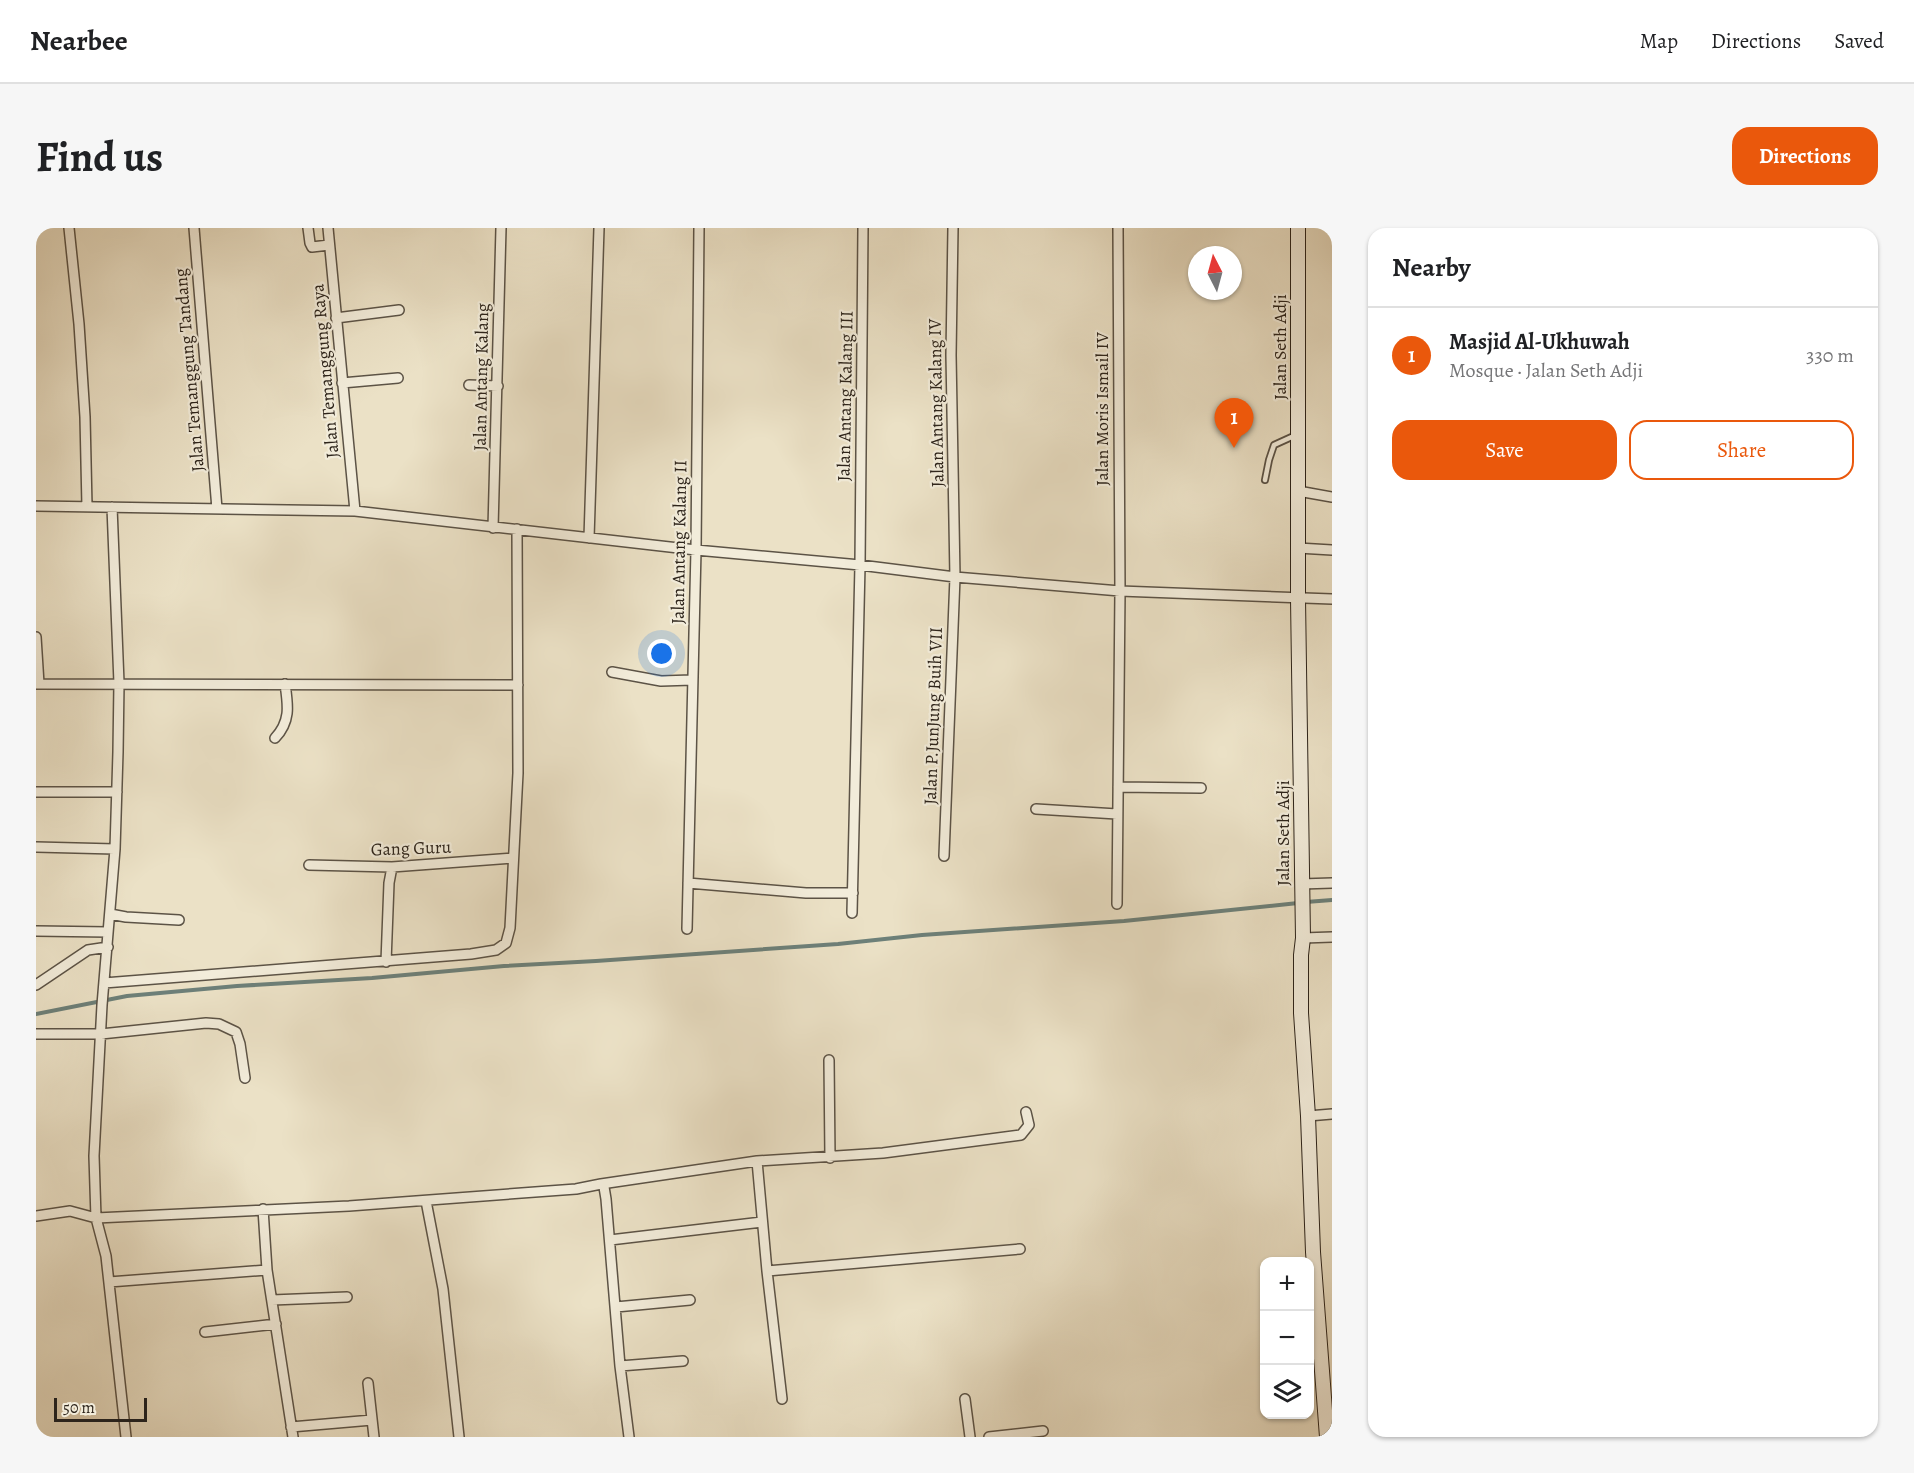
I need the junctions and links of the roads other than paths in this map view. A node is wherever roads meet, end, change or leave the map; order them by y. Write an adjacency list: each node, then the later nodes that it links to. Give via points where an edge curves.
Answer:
1 (69, 228): 24 (street, via 80,324)
2 (194, 228): 26 (street, Jalan Temanggung Tandang)
3 (308, 228): 12 (street, via 312,247)
4 (328, 228): 12 (street, Jalan Temanggung Raya)
5 (501, 228): 18 (street, Jalan Antang Kalang)
6 (600, 228): 30 (street)
7 (699, 228): 32 (street, Jalan Antang Kalang II)
8 (863, 228): 34 (street, Jalan Antang Kalang III)
9 (953, 228): 35 (street, Jalan Antang Kalang IV)
10 (1118, 228): 36 (street, Jalan Moris Ismail IV)
11 (1298, 228): 19 (street, Jalan Seth Adji)
12 (329, 245): 14 (street, Jalan Temanggung Raya)
13 (399, 310): 14 (street)
14 (336, 318): 16 (street, Jalan Temanggung Raya)
15 (398, 378): 16 (street)
16 (342, 383): 27 (street, Jalan Temanggung Raya)
17 (469, 385): 18 (street)
18 (498, 386): 28 (street, Jalan Antang Kalang)
19 (1298, 434): 20 (lane, via 1274,445); 21 (street, Jalan Seth Adji)
20 (1265, 480)
21 (1298, 491): 22 (street); 31 (street, Jalan Seth Adji)
22 (1332, 497)
23 (36, 506): 24 (street)
24 (87, 507): 25 (street)
25 (112, 507): 26 (street); 42 (street)
26 (217, 509): 27 (street)
27 (355, 511): 28 (street)
28 (493, 528): 29 (street)
29 (517, 529): 30 (street); 45 (street)
30 (589, 538): 32 (street)
31 (1298, 548): 33 (street); 37 (street, Jalan Seth Adji)
32 (696, 550): 34 (street); 41 (street, Jalan Antang Kalang II)
33 (1332, 550)
34 (860, 565): 35 (street); 62 (street, Jalan Antang Kalang III)
35 (955, 577): 36 (street); 55 (street, Jalan P.JunJung Buih VII)
36 (1120, 591): 37 (street); 47 (street, Jalan Moris Ismail IV)
37 (1298, 599): 38 (street); 61 (street, Jalan Seth Adji)
38 (1332, 599)
39 (36, 637): 43 (street)
40 (612, 672): 41 (street, via 661,681)
41 (692, 680): 59 (street, Jalan Antang Kalang II)
42 (119, 683): 43 (street); 44 (street); 50 (street)
43 (37, 684)
44 (285, 684): 45 (street); 46 (street, via 288,716)
45 (518, 685): 56 (street)
46 (275, 738)
47 (1118, 787): 48 (street); 52 (street, Jalan Moris Ismail IV)
48 (1201, 788)
49 (36, 792): 50 (street)
50 (117, 792): 54 (street)
51 (1036, 809): 52 (street)
52 (1117, 814): 63 (street, Jalan Moris Ismail IV)
53 (36, 847): 54 (street)
54 (115, 849): 65 (street)
55 (944, 856)
56 (513, 858): 58 (street, Gang Guru); 73 (street, via 506,943 471,954)
57 (309, 865): 58 (street, Gang Guru)
58 (392, 867): 73 (street)
59 (688, 883): 62 (street); 67 (street, Jalan Antang Kalang II)
60 (1332, 883): 61 (street)
61 (1302, 887): 71 (street, Jalan Seth Adji)
62 (853, 893): 64 (street, Jalan Antang Kalang III)
63 (1117, 904)
64 (852, 913)
65 (110, 914): 66 (street); 69 (street)
66 (179, 920)
67 (687, 929)
68 (36, 931): 69 (street)
69 (108, 932): 72 (street)
70 (1332, 937): 71 (street)
71 (1304, 938): 82 (street, Jalan Seth Adji, via 1301,1012)
72 (108, 947): 74 (street, via 88,950); 75 (street)
73 (386, 962): 75 (street)
74 (36, 985)
75 (104, 985): 77 (street)
76 (36, 1034): 77 (street)
77 (101, 1034): 79 (street, via 219,1024 236,1032); 89 (street, via 94,1156)
78 (829, 1060): 83 (street)
79 (245, 1078)
80 (1026, 1112): 83 (street, via 1029,1125 1021,1135)
81 (1332, 1114): 82 (street)
82 (1308, 1116): 116 (street, Jalan Seth Adji, via 1313,1252)
83 (830, 1158): 84 (street)
84 (757, 1161): 85 (street); 90 (street)
85 (601, 1184): 86 (street); 91 (street)
86 (426, 1201): 87 (street); 112 (street, via 442,1289)
87 (263, 1209): 89 (street); 93 (street)
88 (36, 1216): 89 (street, via 70,1211)
89 (96, 1218): 95 (street)
90 (762, 1222): 91 (street); 94 (street)
91 (610, 1240): 99 (street)
92 (1020, 1250): 94 (street)
93 (267, 1270): 95 (street); 97 (street)
94 (767, 1271): 105 (street)
95 (109, 1282): 110 (street)
96 (347, 1297): 97 (street)
97 (272, 1300): 100 (street)
98 (690, 1300): 99 (street)
99 (616, 1307): 103 (street)
100 (276, 1324): 101 (street); 109 (street)
101 (205, 1332)
102 (683, 1361): 103 (street)
103 (620, 1366): 113 (street)
104 (368, 1383): 107 (street)
105 (782, 1399)
106 (965, 1399): 114 (street)
107 (372, 1420): 109 (street); 111 (street)
108 (1043, 1431): 115 (street)
109 (292, 1432)
110 (126, 1437)
111 (374, 1437)
112 (459, 1437)
113 (629, 1437)
114 (970, 1437)
115 (989, 1437)
116 (1327, 1437)

